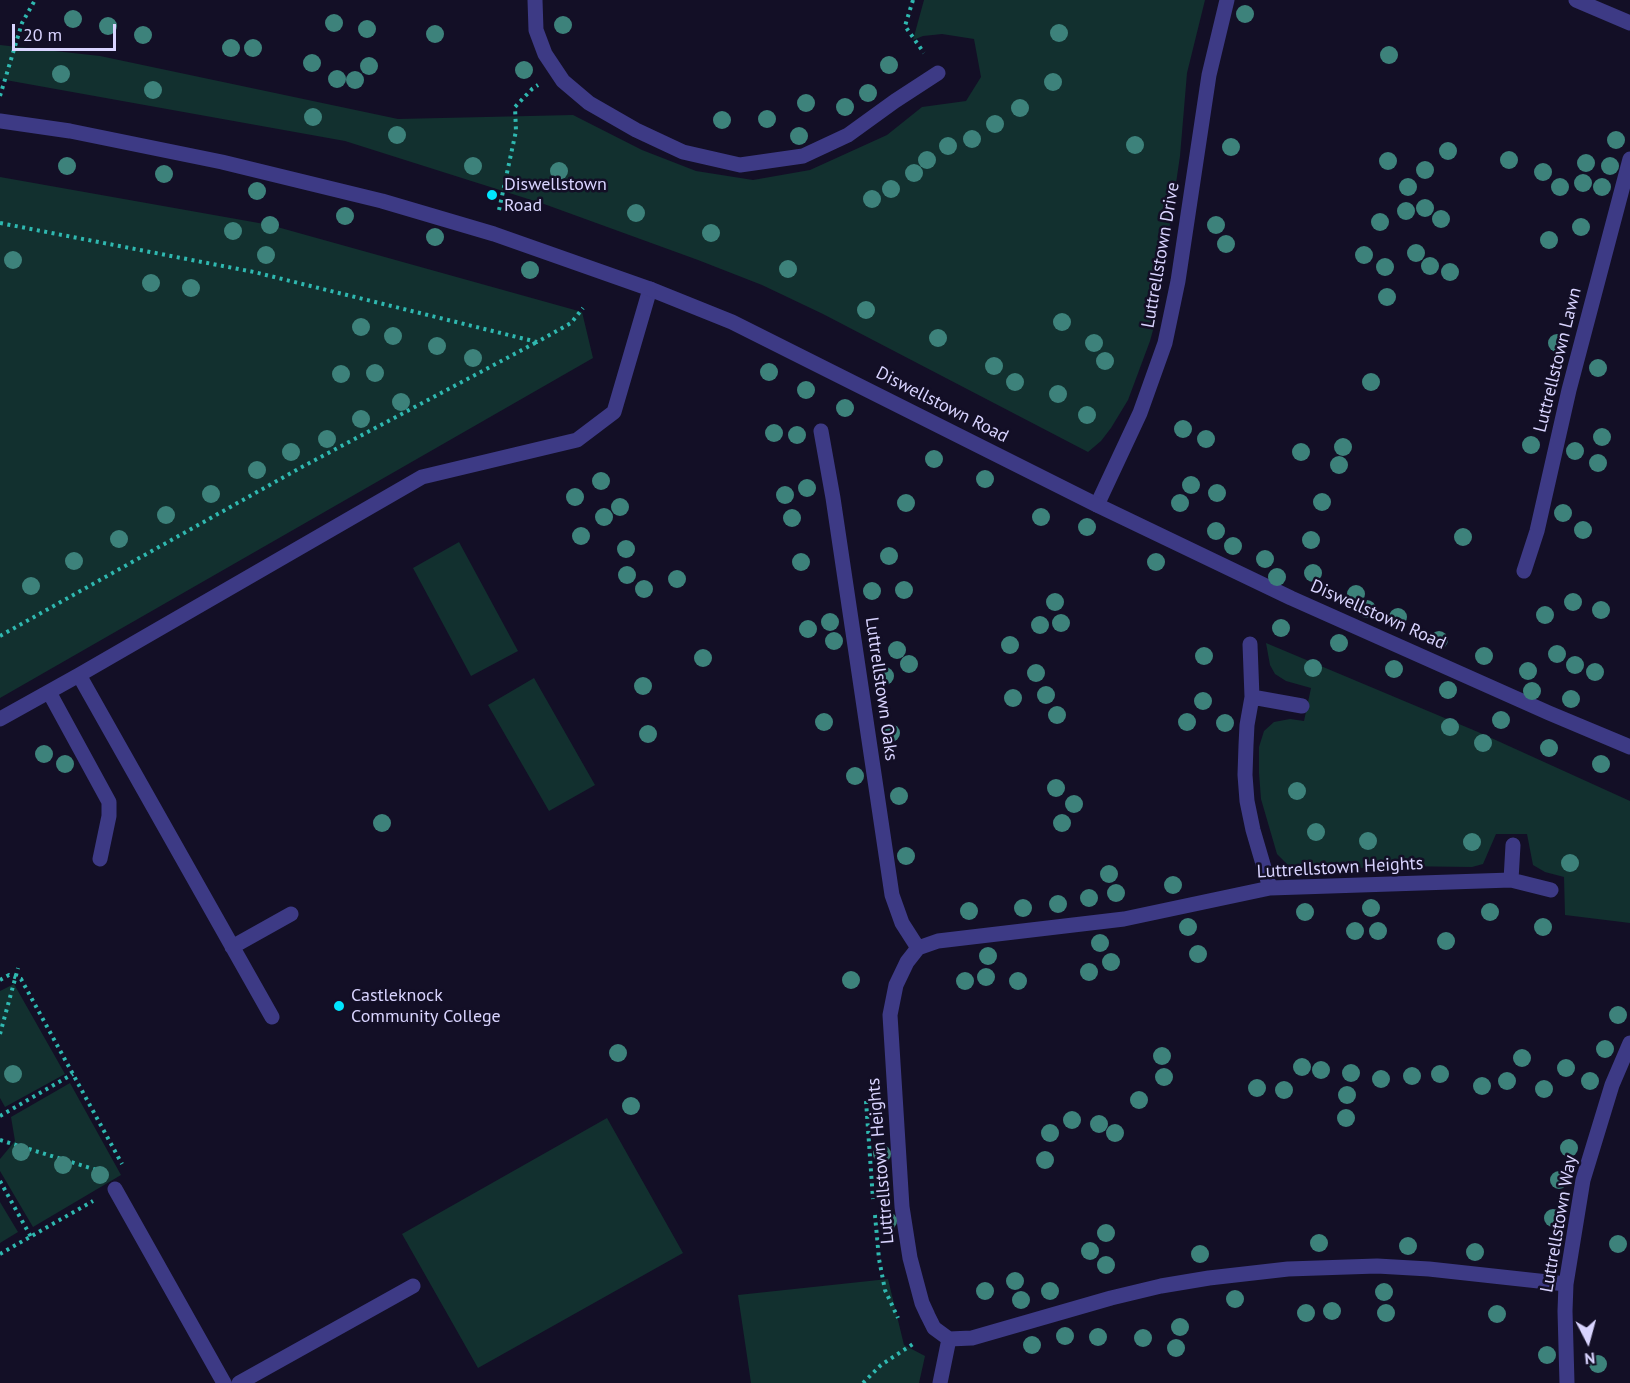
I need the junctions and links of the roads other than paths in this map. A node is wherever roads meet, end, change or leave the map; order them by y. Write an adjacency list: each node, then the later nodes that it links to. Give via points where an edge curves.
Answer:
1 (535, 0): 5 (street, via 536,30 545,54 563,81 589,103 683,152 740,165 803,156 848,135)
2 (1227, 0): 10 (street, Luttrellstown Drive, via 1209,75 1165,344 1140,413)
3 (1576, 0): 4 (street)
4 (1630, 23)
5 (938, 73)
6 (0, 121): 8 (street, Diswellstown Road, via 222,162 382,201 494,234)
7 (1630, 159): 11 (street, Luttrellstown Lawn)
8 (650, 289): 10 (street, Diswellstown Road, via 732,322); 13 (street, via 614,412 577,440 422,477)
9 (821, 431): 26 (street, Luttrellstown Oaks, via 892,895 902,923)
10 (1097, 505): 18 (street, Diswellstown Road, via 1302,602)
11 (1524, 571)
12 (1250, 644): 15 (street)
13 (79, 675): 14 (street); 25 (street)
14 (49, 692): 17 (street); 20 (street, via 109,802)
15 (1252, 697): 16 (street); 22 (street, via 1246,745 1247,801)
16 (1302, 706)
17 (0, 719)
18 (1630, 747)
19 (1513, 845): 21 (street)
20 (100, 859)
21 (1511, 880): 22 (street, Luttrellstown Heights); 23 (street, Luttrellstown Heights)
22 (1270, 888): 26 (street, Luttrellstown Heights, via 1124,919 938,941)
23 (1551, 890)
24 (291, 914): 25 (street)
25 (232, 947): 27 (street)
26 (918, 948): 32 (street, Luttrellstown Heights, via 896,985 890,1015 902,1207 922,1303 934,1328)
27 (272, 1017)
28 (1630, 1043): 30 (street, Luttrellstown Way, via 1612,1086 1583,1180)
29 (115, 1189): 33 (street)
30 (1566, 1284): 32 (street, via 1377,1266 1284,1270 1161,1286 972,1338); 36 (street, Luttrellstown Way)
31 (413, 1286): 34 (street)
32 (949, 1339): 35 (street)
33 (224, 1383)
34 (239, 1383)
35 (940, 1383)
36 (1567, 1383)

